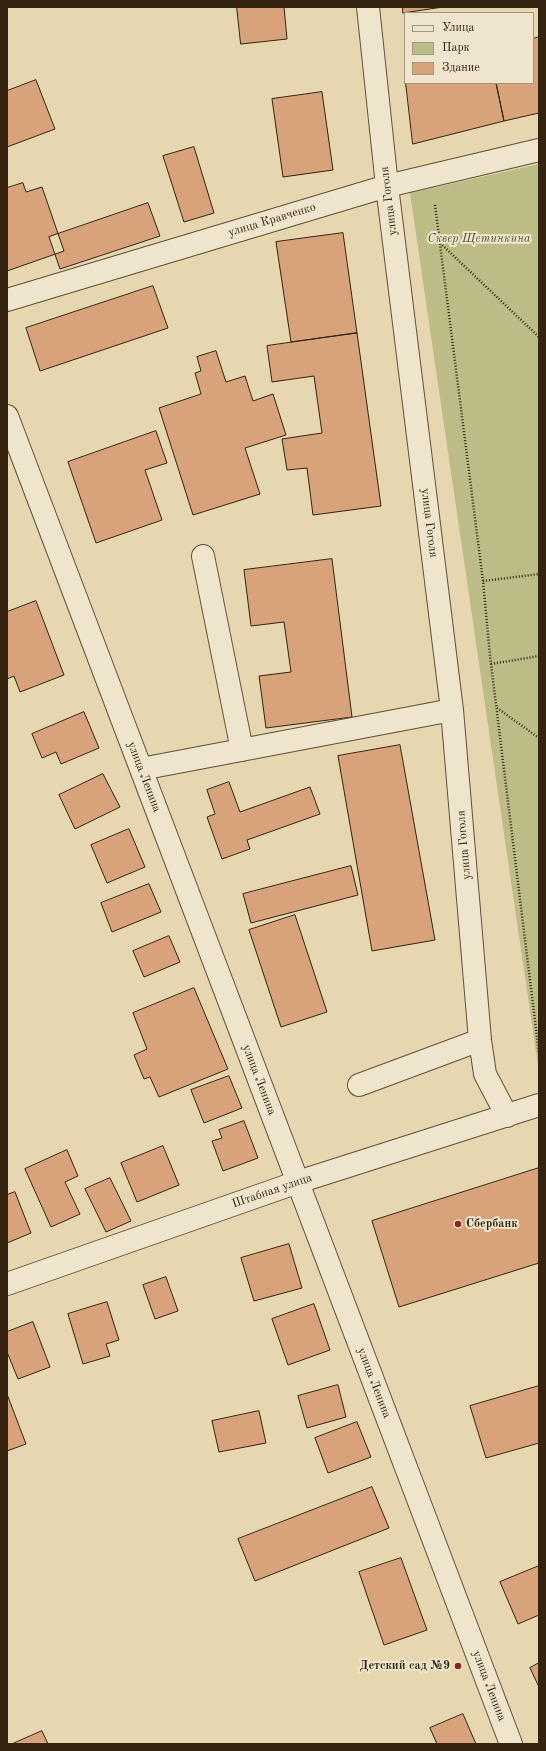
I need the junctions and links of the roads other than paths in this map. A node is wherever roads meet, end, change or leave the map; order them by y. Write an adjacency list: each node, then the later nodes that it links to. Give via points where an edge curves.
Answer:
1 (368, 7): 3 (street, улица Гоголя)
2 (539, 150): 3 (street, улица Кравченко)
3 (387, 186): 4 (street, улица Кравченко); 7 (street, улица Гоголя)
4 (7, 300)
5 (7, 416): 9 (street, улица Ленина)
6 (203, 556): 8 (street)
7 (452, 710): 8 (street); 10 (street, улица Гоголя)
8 (242, 750): 9 (street)
9 (141, 769): 14 (street, улица Ленина)
10 (480, 1040): 11 (street); 13 (street, улица Гоголя, via 485,1074)
11 (359, 1085)
12 (539, 1105): 13 (street, Штабная улица)
13 (507, 1116): 14 (street, Штабная улица)
14 (298, 1182): 15 (street, Штабная улица); 16 (street, улица Ленина)
15 (7, 1284)
16 (511, 1744)

